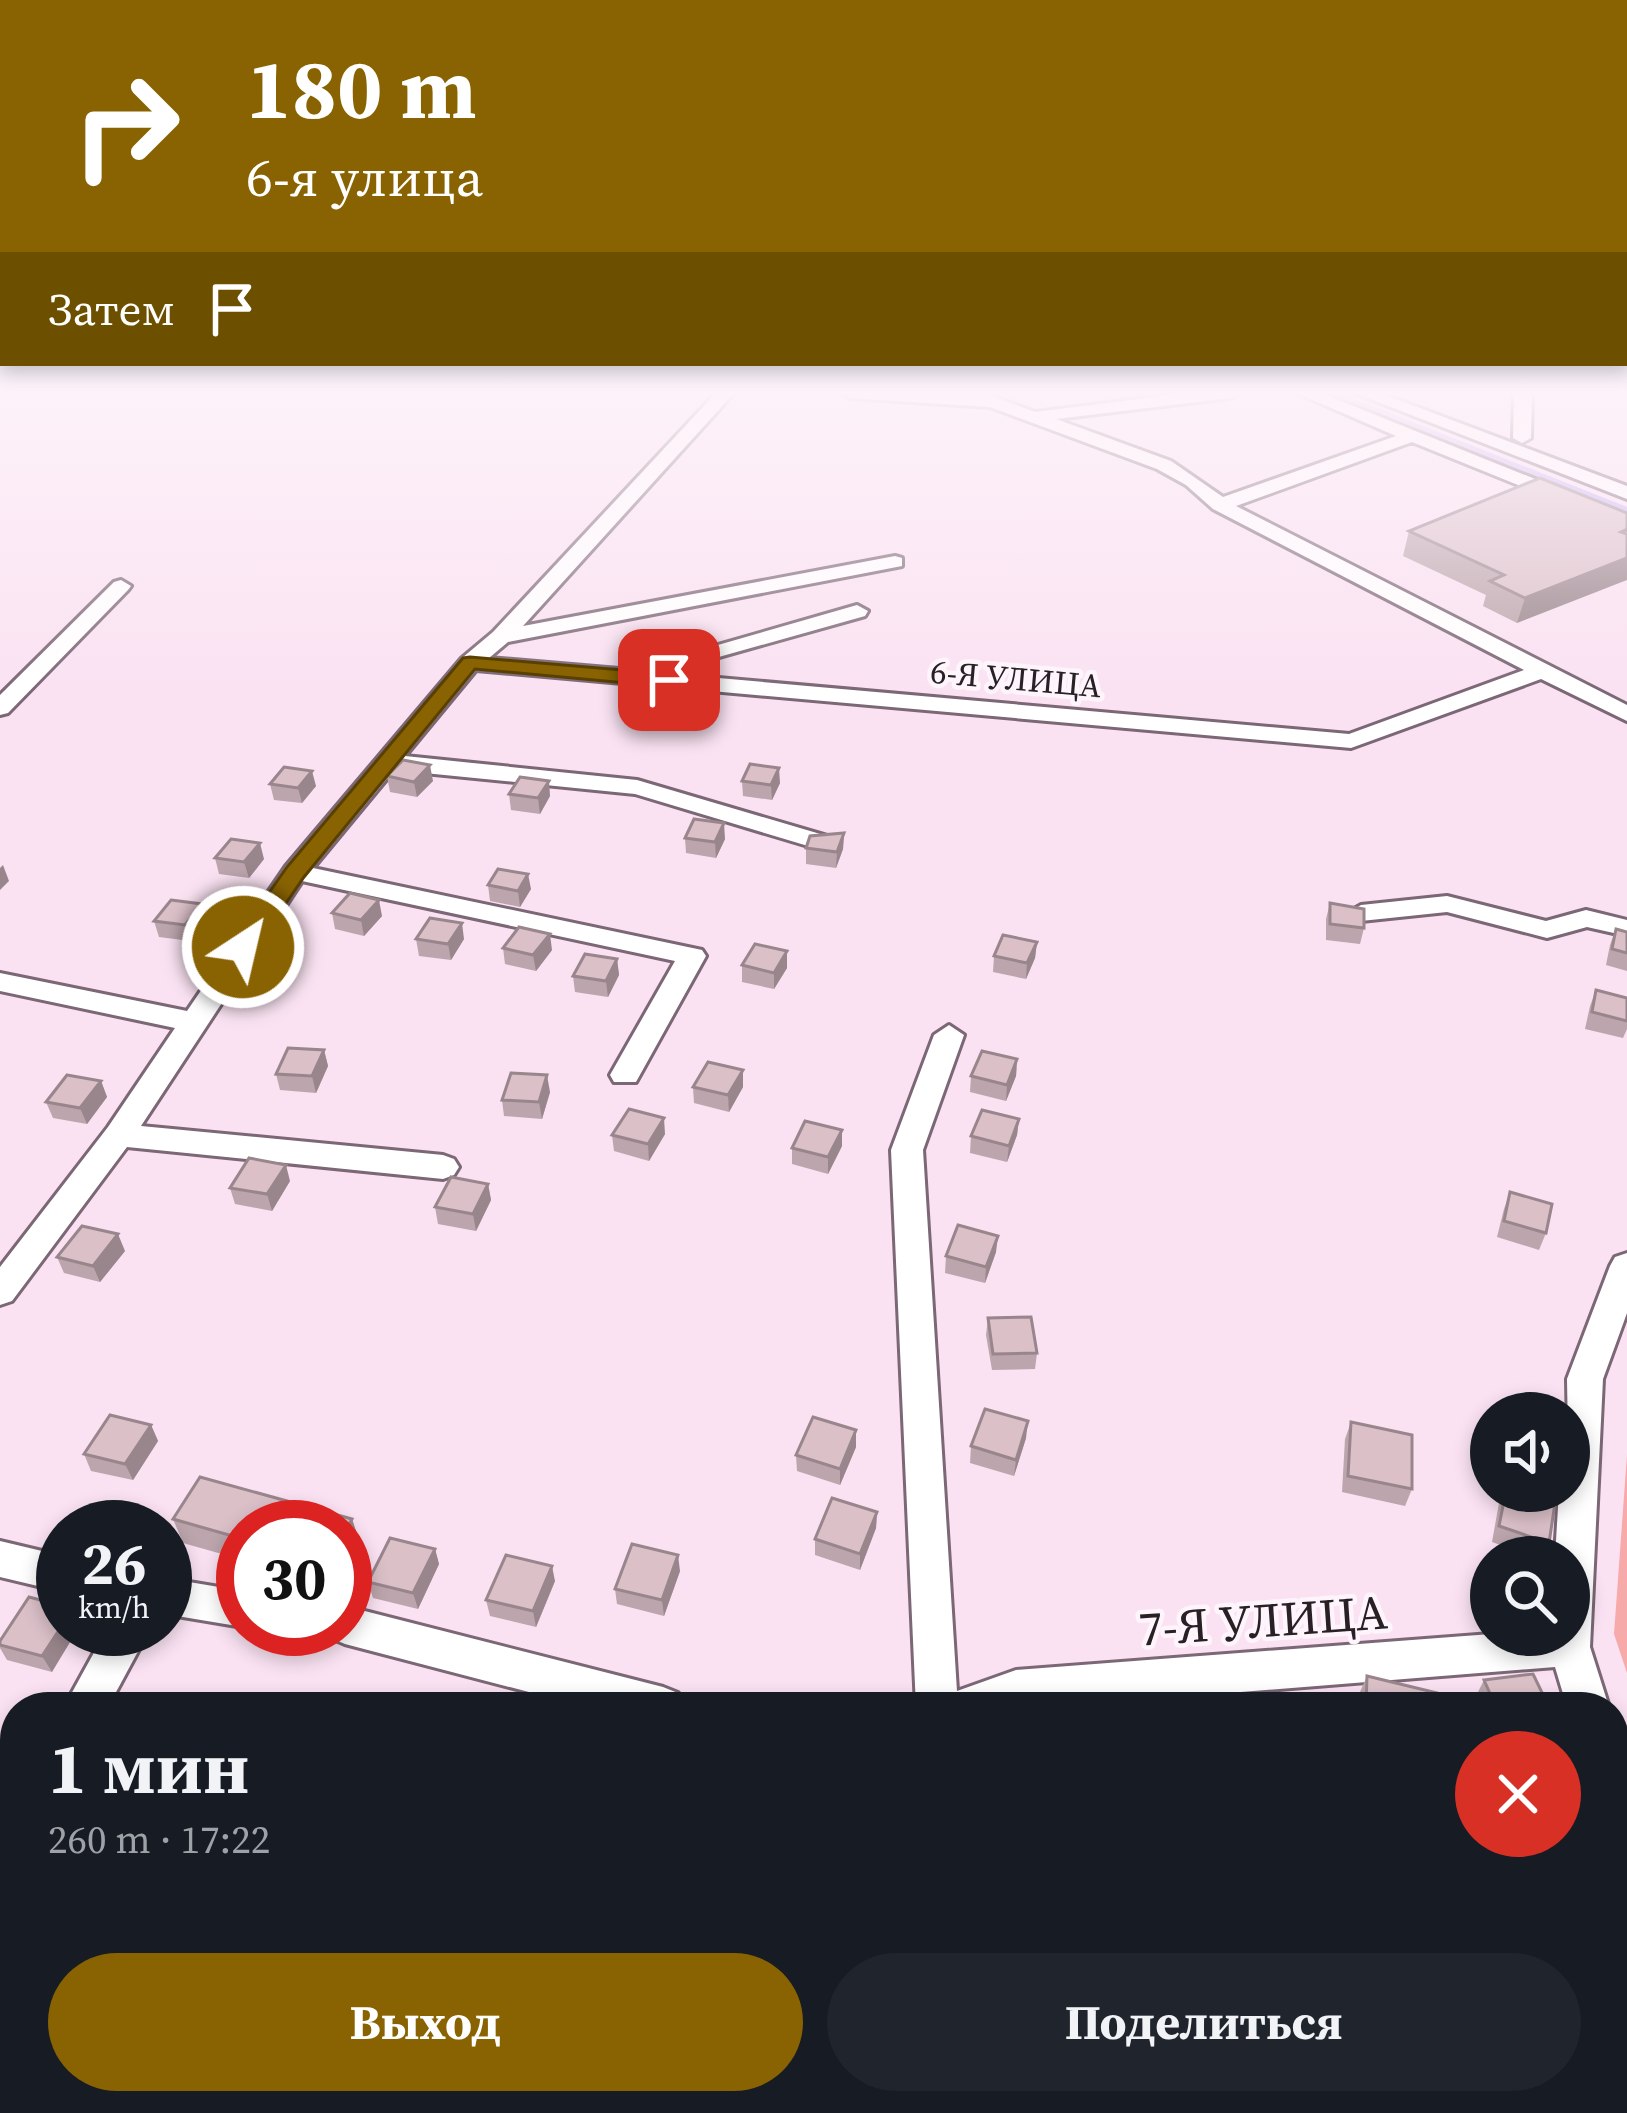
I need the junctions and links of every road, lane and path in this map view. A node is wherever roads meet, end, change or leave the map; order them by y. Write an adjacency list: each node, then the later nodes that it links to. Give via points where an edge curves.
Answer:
1 (634, 492): 10 (street)
2 (1205, 492): 5 (street)
3 (1257, 492): 5 (street)
4 (1550, 492): 6 (street)
5 (1220, 505): 12 (street)
6 (1627, 523)
7 (896, 562): 10 (street)
8 (121, 586): 14 (street)
9 (857, 611): 13 (street)
10 (500, 637): 11 (street)
11 (470, 663): 13 (street, 6-Я УЛИЦА); 16 (street)
12 (1544, 670): 13 (street, 6-Я УЛИЦА, via 1352,741); 15 (street)
13 (624, 676)
14 (0, 708)
15 (1627, 714)
16 (383, 762): 17 (street, via 637,787); 18 (street)
17 (818, 841)
18 (295, 872): 22 (street); 24 (street, via 692,956)
19 (1361, 913): 20 (street, via 1447,904 1546,930 1586,918)
20 (1627, 928)
21 (0, 982): 22 (street)
22 (192, 1022): 25 (street)
23 (949, 1035): 38 (street, via 907,1150)
24 (625, 1076)
25 (119, 1135): 26 (street); 28 (street)
26 (442, 1167)
27 (1627, 1266): 29 (street, via 1585,1379)
28 (0, 1292)
29 (1576, 1536)
30 (0, 1559): 31 (street)
31 (36, 1568)
32 (372, 1632): 37 (street)
33 (1470, 1655): 39 (street, 7-Я УЛИЦА)
34 (114, 1656): 36 (street)
35 (1572, 1656): 40 (street)
36 (93, 1692)
37 (605, 1692)
38 (936, 1692)
39 (1010, 1692)
40 (1583, 1692)

